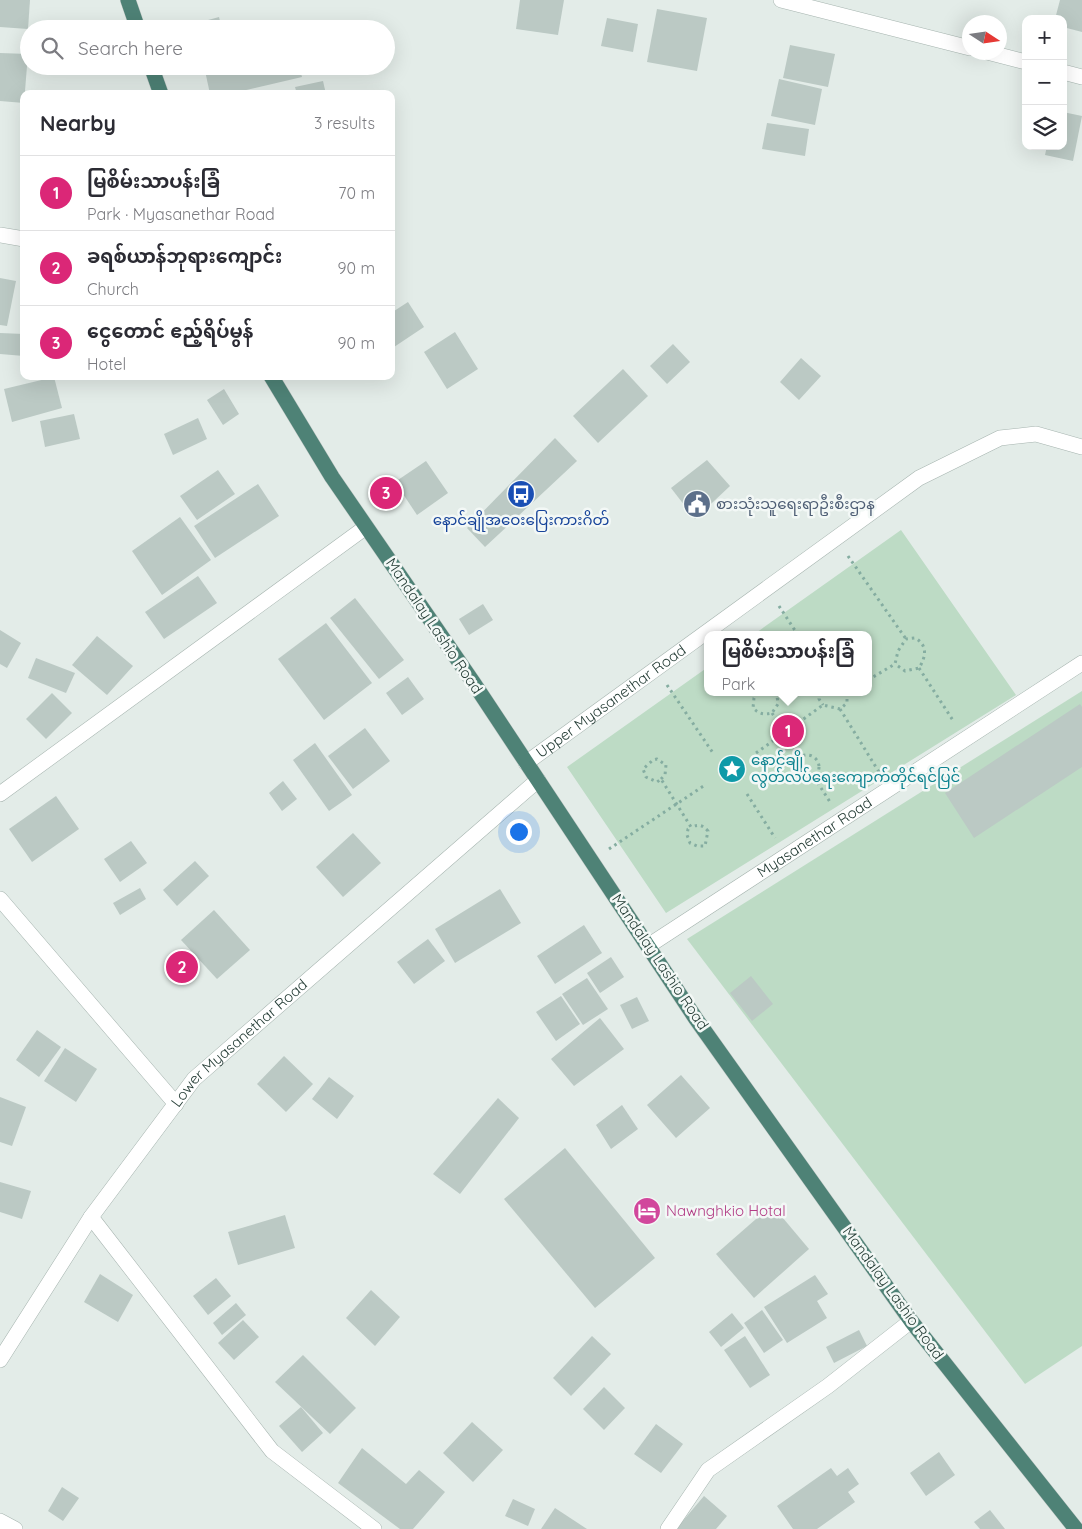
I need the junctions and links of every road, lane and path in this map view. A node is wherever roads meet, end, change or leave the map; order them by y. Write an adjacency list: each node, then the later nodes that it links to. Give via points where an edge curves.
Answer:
1 (128, 0): 3 (highway)
2 (785, 0): 4 (street)
3 (135, 20)
4 (962, 46)
5 (1007, 57): 6 (street)
6 (1022, 61)
7 (1067, 73): 9 (street)
8 (154, 75): 10 (highway)
9 (1082, 77)
10 (160, 90)
11 (0, 235): 12 (street)
12 (20, 238)
13 (274, 380): 15 (highway, Mandalay Lashio Road)
14 (1082, 447): 16 (street, Upper Myasanethar Road, via 1036,434 1000,438 919,478)
15 (366, 527): 39 (highway, Mandalay Lashio Road); 45 (street)
16 (836, 538): 17 (street, Upper Myasanethar Road); 21 (path)
17 (767, 587): 18 (street, Upper Myasanethar Road); 19 (path)
18 (708, 631)
19 (795, 631)
20 (704, 634): 25 (street, Upper Myasanethar Road)
21 (906, 639): 23 (path); 24 (path, via 915,638 922,642 924,660)
22 (1082, 663): 35 (street, Myasanethar Road)
23 (895, 664): 24 (path, via 905,671); 26 (path)
24 (919, 668): 35 (path)
25 (657, 669): 36 (path); 39 (street, Upper Myasanethar Road)
26 (872, 678)
27 (755, 696): 33 (path, via 753,708 758,713)
28 (777, 696): 33 (path, via 778,704)
29 (819, 696): 31 (path)
30 (848, 696): 32 (path, via 847,703)
31 (823, 705): 32 (path); 34 (path)
32 (840, 709): 44 (path)
33 (772, 713): 34 (path)
34 (785, 732): 37 (path); 38 (path)
35 (966, 739): 44 (street, Myasanethar Road)
36 (713, 753)
37 (756, 753)
38 (801, 757): 40 (path, via 807,754 818,760 818,773); 40 (path, via 795,761 793,770 805,779)
39 (526, 762): 42 (highway, Mandalay Lashio Road)
40 (814, 777): 48 (path)
41 (661, 779): 41 (path, via 656,782 646,777 643,769 653,760 666,765); 47 (path)
42 (538, 780): 51 (highway, Mandalay Lashio Road); 54 (street, Lower Myasanethar Road, via 194,1079)
43 (705, 785): 47 (path)
44 (889, 790): 48 (street, Myasanethar Road)
45 (0, 794)
46 (747, 794): 50 (path)
47 (677, 804): 49 (path); 51 (path)
48 (841, 820): 50 (street, Myasanethar Road)
49 (691, 827): 49 (path, via 699,825 708,832 705,846 690,843 687,836)
50 (786, 856): 53 (street, Myasanethar Road)
51 (591, 860): 53 (highway, Mandalay Lashio Road)
52 (0, 899): 54 (street)
53 (648, 946): 56 (highway, Mandalay Lashio Road, via 696,1019)
54 (176, 1104): 55 (street, Lower Myasanethar Road)
55 (91, 1217): 57 (street, Lower Myasanethar Road); 60 (street, via 272,1451)
56 (911, 1321): 61 (street, via 828,1386 708,1470); 62 (highway, Mandalay Lashio Road)
57 (0, 1359)
58 (0, 1521): 59 (street)
59 (15, 1529)
60 (374, 1529)
61 (668, 1529)
62 (1076, 1529)

